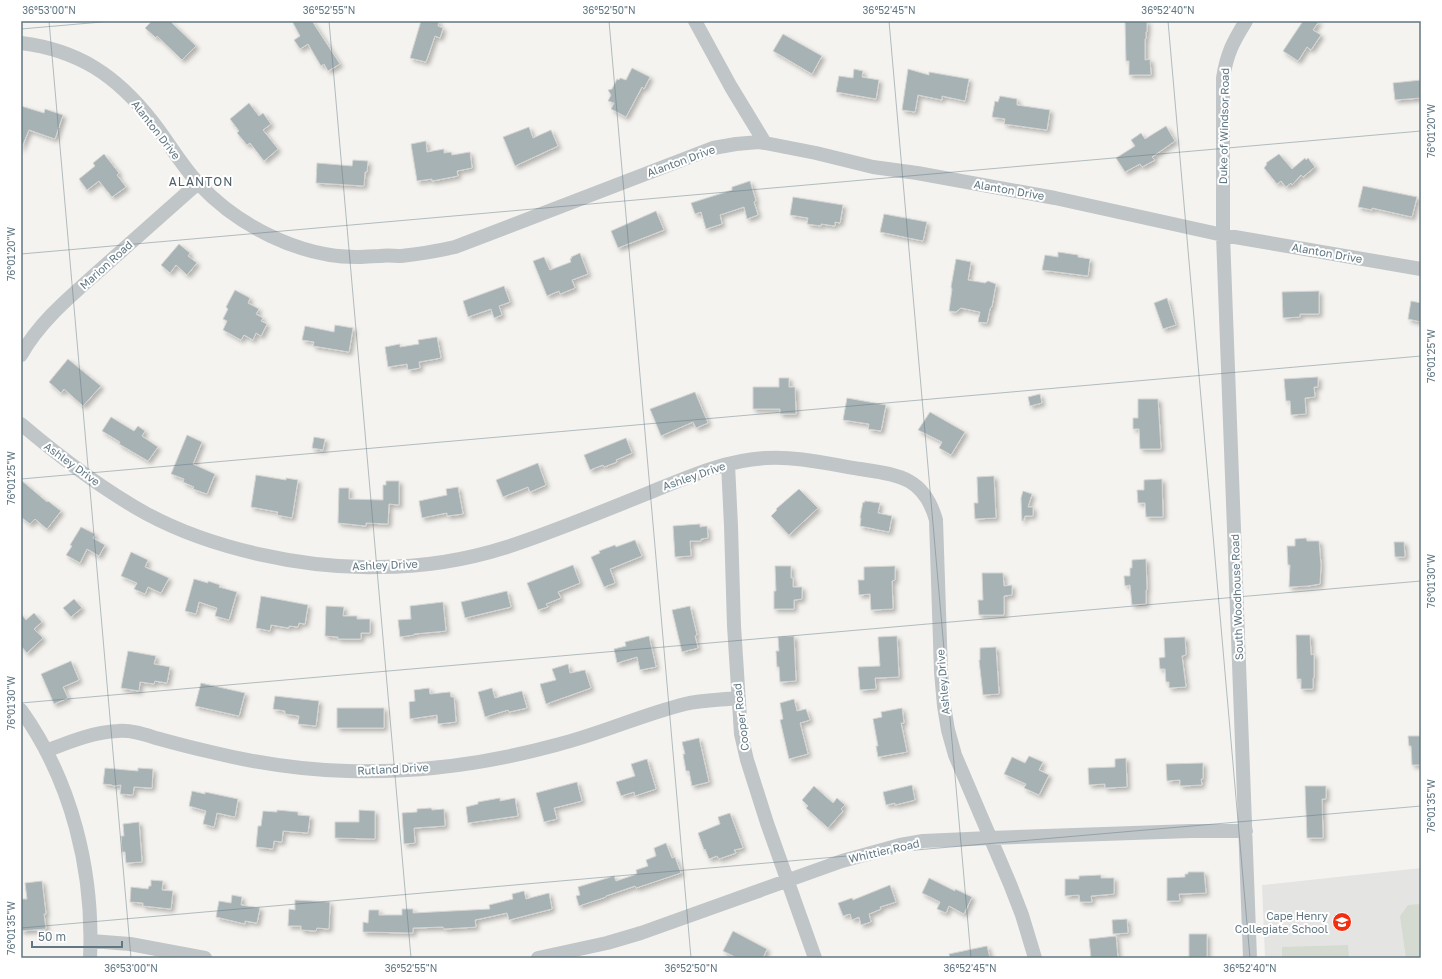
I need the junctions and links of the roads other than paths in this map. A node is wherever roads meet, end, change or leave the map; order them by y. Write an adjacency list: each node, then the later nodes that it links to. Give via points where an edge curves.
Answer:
1 (695, 21): 4 (street, via 731,88)
2 (1246, 21): 6 (street, Duke of Windsor Road, via 1226,59 1223,78)
3 (21, 43): 5 (street, Alanton Drive, via 68,54 103,72 152,120)
4 (765, 143): 5 (street, Alanton Drive, via 713,148 455,247 400,256 341,256 295,246 253,227 231,213); 6 (street, Alanton Drive, via 873,167 1055,198)
5 (198, 183): 8 (street, Marion Road, via 66,301 39,328)
6 (1223, 235): 7 (street, Alanton Drive); 14 (street, South Woodhouse Road)
7 (1421, 269)
8 (21, 355)
9 (21, 424): 10 (street, Ashley Drive, via 77,470 149,515 215,542 246,551 294,561 350,567 380,568 438,563 504,548 546,534 698,473)
10 (728, 464): 11 (street, Cooper Road); 15 (street, Ashley Drive, via 765,458 789,458 884,472 909,480 927,498 936,520 941,672 948,730 955,755)
11 (738, 698): 13 (street, Rutland Drive, via 687,704 557,745 510,756 409,770 310,769 211,752 133,732 118,731 73,740); 16 (street, Cooper Road, via 741,734 747,760)
12 (21, 710): 13 (street)
13 (46, 752): 17 (street, via 61,783 80,845 90,910)
14 (1246, 831): 15 (street, Whittier Road); 23 (street, South Woodhouse Road)
15 (990, 838): 16 (street, Whittier Road, via 923,841 900,845 842,860); 22 (street, Ashley Drive, via 1022,915)
16 (787, 880): 20 (street, Whittier Road, via 640,933 600,945); 21 (street, Cooper Road)
17 (91, 941): 18 (street); 19 (street, via 130,944)
18 (90, 958)
19 (205, 958)
20 (538, 958)
21 (815, 958)
22 (1035, 958)
23 (1250, 958)

